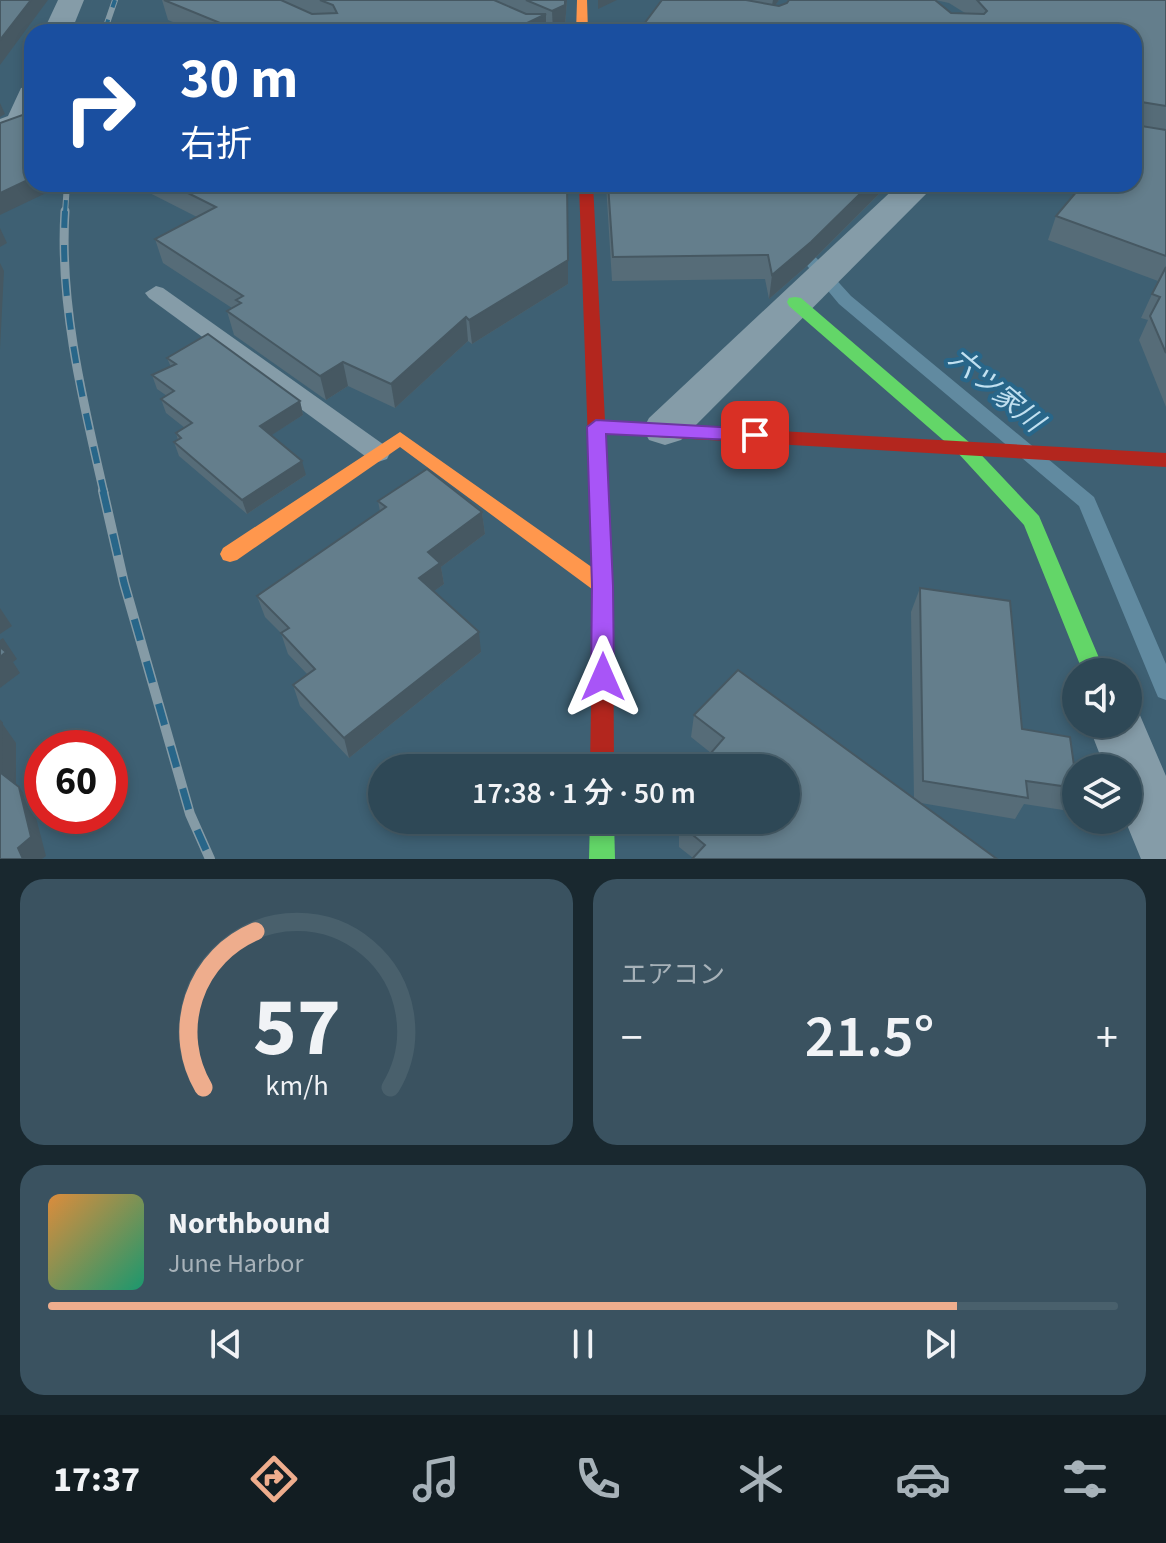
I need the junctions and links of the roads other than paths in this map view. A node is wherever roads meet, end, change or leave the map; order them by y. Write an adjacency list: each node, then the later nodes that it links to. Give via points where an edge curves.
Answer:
1 (71, 0): 3 (street)
2 (582, 0): 4 (street)
3 (60, 24)
4 (582, 24)
5 (24, 115): 6 (street, via 21,122)
6 (0, 131)
7 (586, 192): 11 (street)
8 (911, 192): 10 (street)
9 (156, 293): 14 (lane)
10 (806, 293): 12 (street); 13 (street)
11 (596, 427): 12 (street); 17 (street)
12 (665, 429): 13 (street)
13 (964, 448): 15 (street); 18 (street, via 1032,521)
14 (378, 453): 16 (street); 17 (street, via 400,438)
15 (1166, 460)
16 (230, 554)
17 (603, 586): 20 (street)
18 (1088, 658)
19 (1122, 738): 22 (street)
20 (602, 754)
21 (602, 834): 23 (street)
22 (1166, 847)
23 (602, 859)

